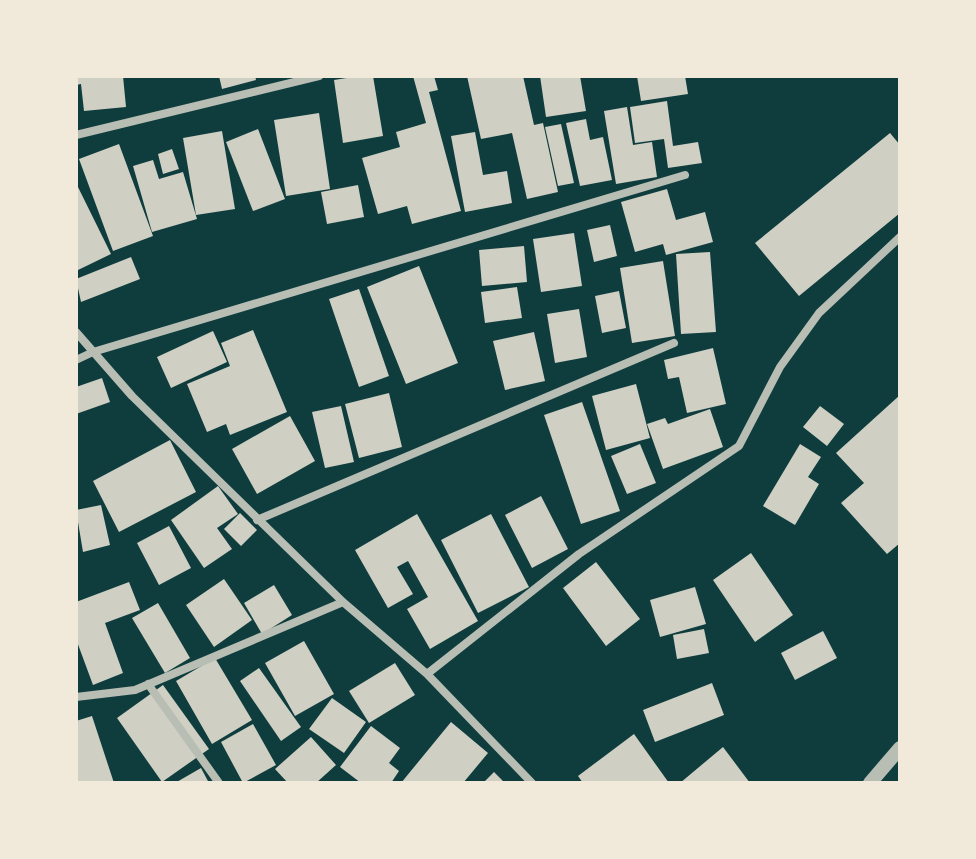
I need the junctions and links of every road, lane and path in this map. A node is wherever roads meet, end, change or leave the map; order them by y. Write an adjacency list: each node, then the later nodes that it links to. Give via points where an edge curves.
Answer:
1 (319, 76): 2 (street)
2 (76, 135)
3 (685, 175): 7 (street)
4 (900, 237): 11 (street, via 819,313 780,367 739,446 579,554)
5 (76, 332): 7 (street)
6 (674, 343): 9 (street)
7 (93, 352): 8 (street); 9 (street)
8 (76, 360)
9 (257, 520): 10 (street)
10 (343, 602): 11 (street); 12 (street)
11 (427, 674): 16 (street)
12 (148, 684): 13 (street); 15 (street)
13 (76, 697)
14 (900, 748): 17 (street)
15 (219, 783)
16 (532, 783)
17 (870, 783)

